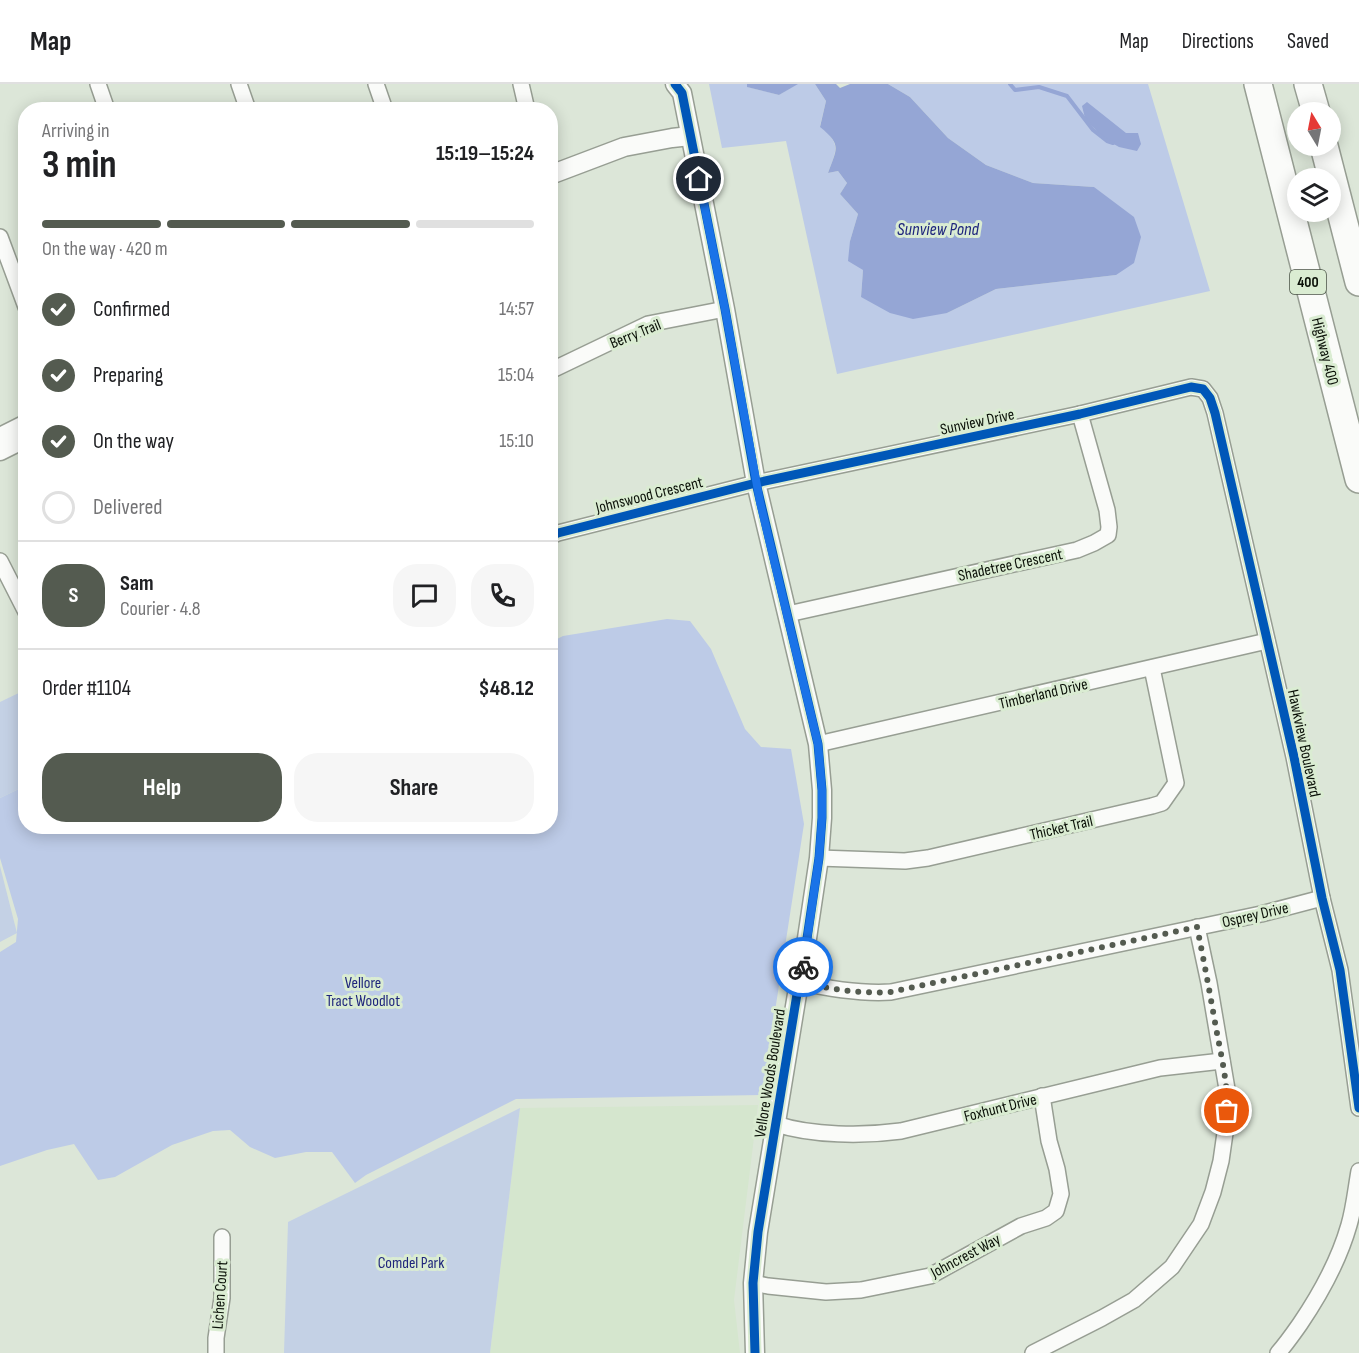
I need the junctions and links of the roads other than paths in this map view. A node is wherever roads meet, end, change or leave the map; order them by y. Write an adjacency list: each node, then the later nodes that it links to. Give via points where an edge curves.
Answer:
1 (98, 84): 8 (street)
2 (239, 84): 9 (street)
3 (375, 84): 10 (street)
4 (521, 84): 11 (street)
5 (1258, 84): 27 (highway, Highway 400 / 400)
6 (1308, 84): 12 (highway)
7 (681, 87): 13 (street, Vellore Woods Boulevard)
8 (104, 102)
9 (245, 102)
10 (382, 102)
11 (525, 102)
12 (1313, 102)
13 (690, 136): 15 (street, via 624,147); 19 (street, Vellore Woods Boulevard)
14 (1327, 156): 17 (highway)
15 (558, 168)
16 (0, 237): 18 (street)
17 (1359, 282)
18 (18, 285)
19 (725, 309): 20 (street, Berry Trail, via 648,324); 28 (street, Vellore Woods Boulevard)
20 (558, 367)
21 (1203, 389): 22 (street, Sunview Drive, via 1191,387); 33 (street, Hawkview Boulevard, via 1215,413)
22 (1080, 414): 28 (street, Sunview Drive); 32 (street, Shadetree Crescent, via 1107,510 1108,535 1077,550)
23 (18, 428): 24 (street)
24 (0, 437)
25 (18, 442): 26 (street)
26 (0, 451)
27 (1359, 479)
28 (756, 483): 29 (street, Johnswood Crescent); 32 (street, Vellore Woods Boulevard)
29 (558, 532)
30 (0, 561): 31 (street)
31 (18, 596)
32 (788, 614): 35 (street, Vellore Woods Boulevard)
33 (1267, 641): 34 (street, Timberland Drive); 37 (street, Hawkview Boulevard)
34 (1152, 668): 35 (street, Timberland Drive); 36 (street, Thicket Trail, via 1176,783 1162,803 928,858)
35 (818, 744): 36 (street, Vellore Woods Boulevard, via 822,799)
36 (819, 858): 39 (street, Vellore Woods Boulevard)
37 (1322, 898): 38 (street, Osprey Drive); 42 (street, Hawkview Boulevard, via 1340,970)
38 (1197, 927): 39 (street, Osprey Drive, via 891,992 849,991); 40 (street)
39 (799, 982): 43 (street, Vellore Woods Boulevard)
40 (1222, 1061): 41 (street, Foxhunt Drive, via 1160,1068); 49 (street, via 1228,1095 1226,1126 1221,1161 1201,1224 1172,1267 1134,1300)
41 (1042, 1096): 43 (street, Foxhunt Drive, via 877,1134 793,1130); 46 (street, Johncrest Way, via 1061,1194 1056,1211 1046,1218 1022,1226 930,1276 861,1290 826,1292)
42 (1359, 1108)
43 (776, 1124): 46 (street, Vellore Woods Boulevard)
44 (1359, 1171): 50 (street, via 1349,1224 1338,1255 1324,1285)
45 (222, 1237): 47 (street, Lichen Court, via 222,1298)
46 (753, 1283): 48 (street, Vellore Woods Boulevard)
47 (216, 1353)
48 (755, 1353)
49 (1033, 1353)
50 (1278, 1353)

